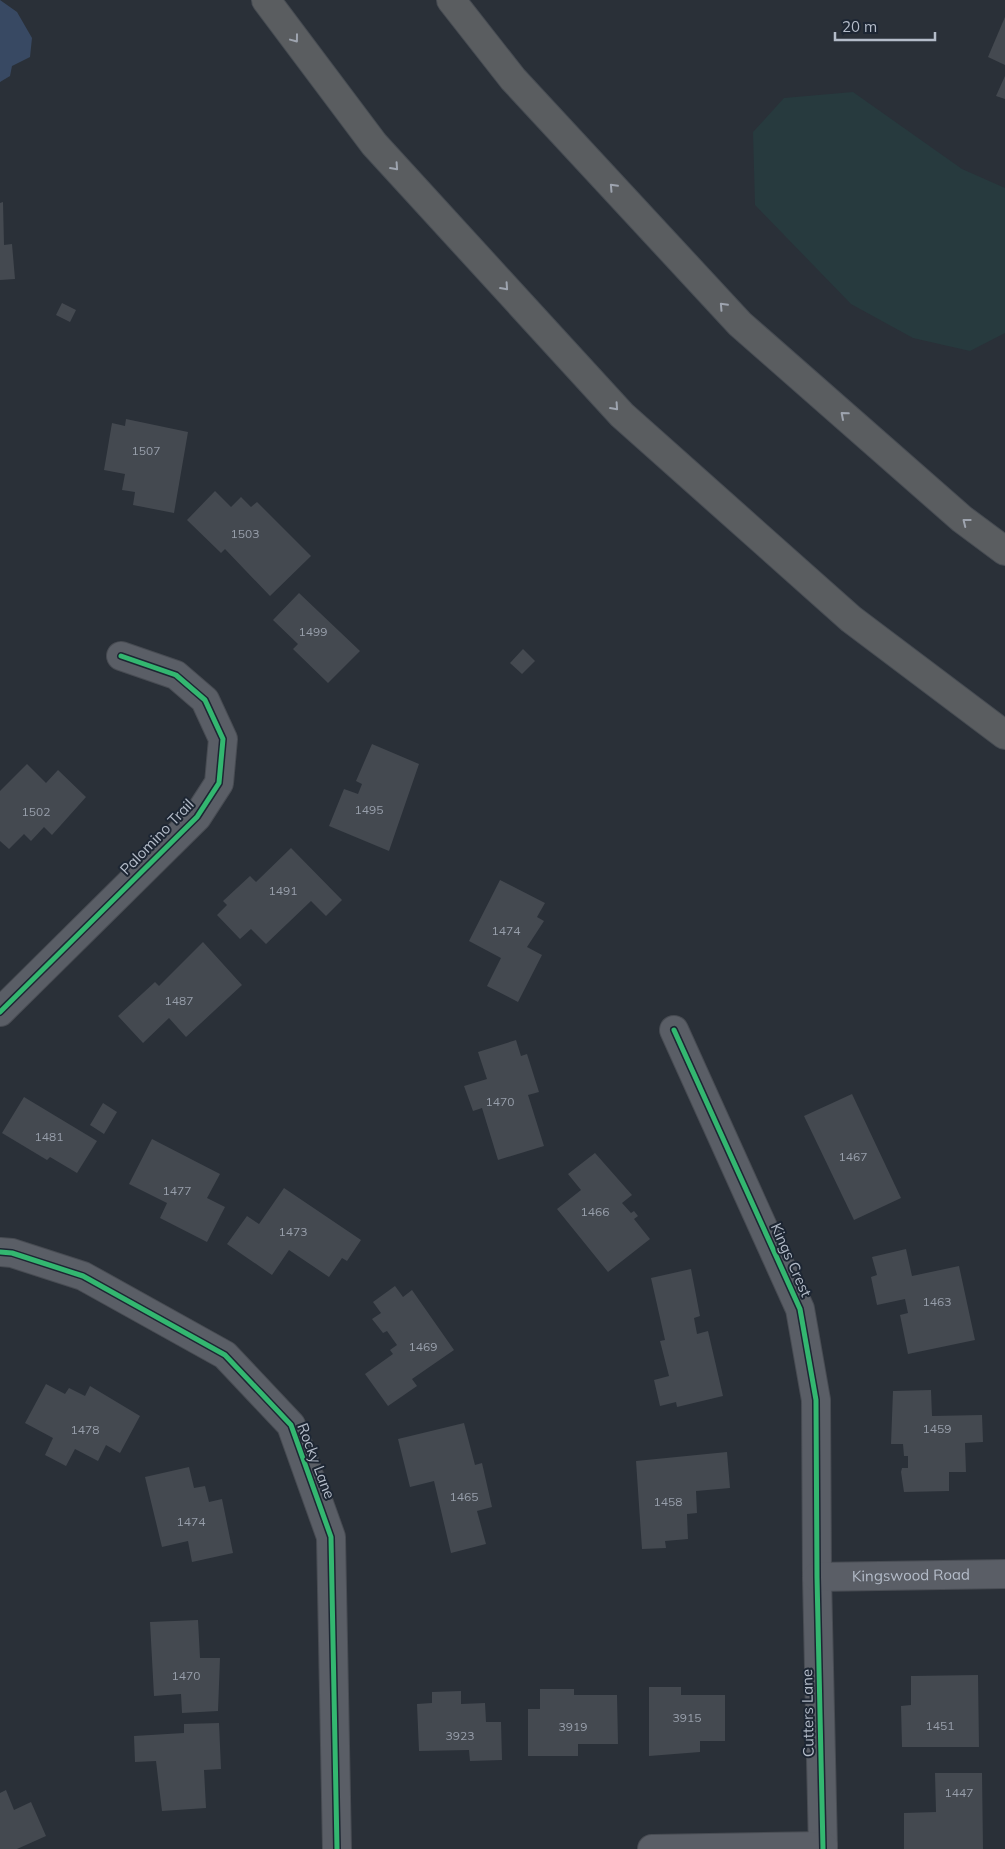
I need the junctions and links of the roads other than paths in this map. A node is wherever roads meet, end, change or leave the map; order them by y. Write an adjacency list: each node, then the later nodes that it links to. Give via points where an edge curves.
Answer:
1 (266, 0): 5 (highway, one-way to 5, via 374,144 622,414 851,619)
2 (451, 0): 3 (highway, one-way to 2, via 962,519 740,324 513,79)
3 (1005, 551)
4 (121, 656): 6 (street, Palomino Trail, via 176,675 205,700 222,739 219,783 197,818)
5 (1005, 735)
6 (0, 1012)
7 (674, 1030): 10 (street, Kings Crest, via 800,1310 816,1400)
8 (0, 1252): 12 (street, Rocky Lane, via 83,1276 225,1355 291,1425 331,1537)
9 (1005, 1574): 10 (street, Kingswood Road)
10 (817, 1577): 11 (street, Cutters Lane)
11 (823, 1847): 13 (street)
12 (337, 1849)
13 (652, 1849)

